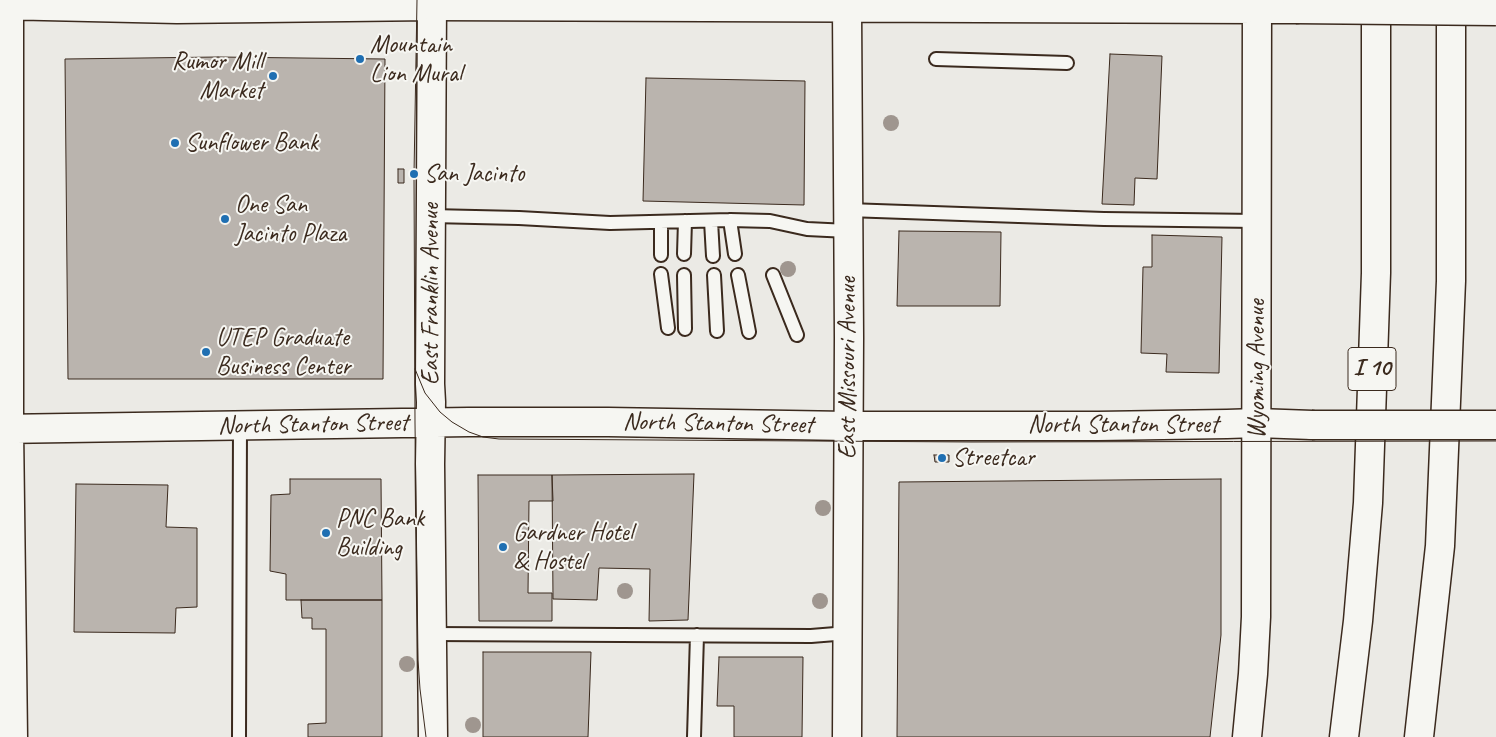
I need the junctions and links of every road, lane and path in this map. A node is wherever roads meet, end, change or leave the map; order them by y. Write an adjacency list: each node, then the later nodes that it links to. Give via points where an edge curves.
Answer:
1 (1376, 0): 47 (main road, I 10, via 1376,273 1368,503)
2 (1451, 0): 48 (main road, via 1451,281 1440,546)
3 (432, 3): 4 (main road); 6 (main road, via 177,9); 10 (main road, East Franklin Avenue)
4 (847, 4): 5 (main road); 13 (main road, East Missouri Avenue)
5 (1257, 4): 7 (main road, bridge, via 1296,9); 16 (main road, Wyoming Avenue)
6 (5, 5): 11 (main road)
7 (1496, 11)
8 (936, 59): 9 (lane)
9 (1067, 63)
10 (431, 216): 17 (lane); 32 (main road, East Franklin Avenue)
11 (5, 220): 37 (main road)
12 (730, 220): 13 (lane, via 770,221 807,230); 15 (lane); 19 (lane)
13 (848, 220): 16 (lane); 36 (main road, East Missouri Avenue)
14 (685, 221): 15 (lane); 17 (lane); 18 (lane)
15 (711, 221): 21 (lane)
16 (1257, 221): 33 (main road, Wyoming Avenue)
17 (661, 222): 20 (lane)
18 (684, 254)
19 (735, 254)
20 (661, 255)
21 (713, 256)
22 (661, 274): 27 (lane)
23 (684, 274): 28 (lane)
24 (714, 275): 29 (lane)
25 (738, 275): 30 (lane)
26 (773, 275): 31 (lane)
27 (668, 328)
28 (685, 329)
29 (716, 330)
30 (749, 332)
31 (797, 335)
32 (430, 422): 35 (main road, North Stanton Street); 36 (main road, North Stanton Street); 39 (main road, East Franklin Avenue)
33 (1257, 423): 34 (main road, North Stanton Street, bridge); 36 (main road, North Stanton Street); 46 (main road, Wyoming Avenue, via 1256,617)
34 (1496, 425)
35 (240, 426): 37 (main road, North Stanton Street); 42 (lane)
36 (848, 426): 38 (main road, East Missouri Avenue)
37 (5, 429): 41 (main road)
38 (848, 633): 40 (lane, via 811,636); 45 (main road, East Missouri Avenue)
39 (432, 634): 40 (lane); 43 (main road, East Franklin Avenue)
40 (697, 635): 44 (lane)
41 (13, 737)
42 (239, 737)
43 (433, 737)
44 (694, 737)
45 (847, 737)
46 (1247, 737)
47 (1344, 737)
48 (1419, 737)

